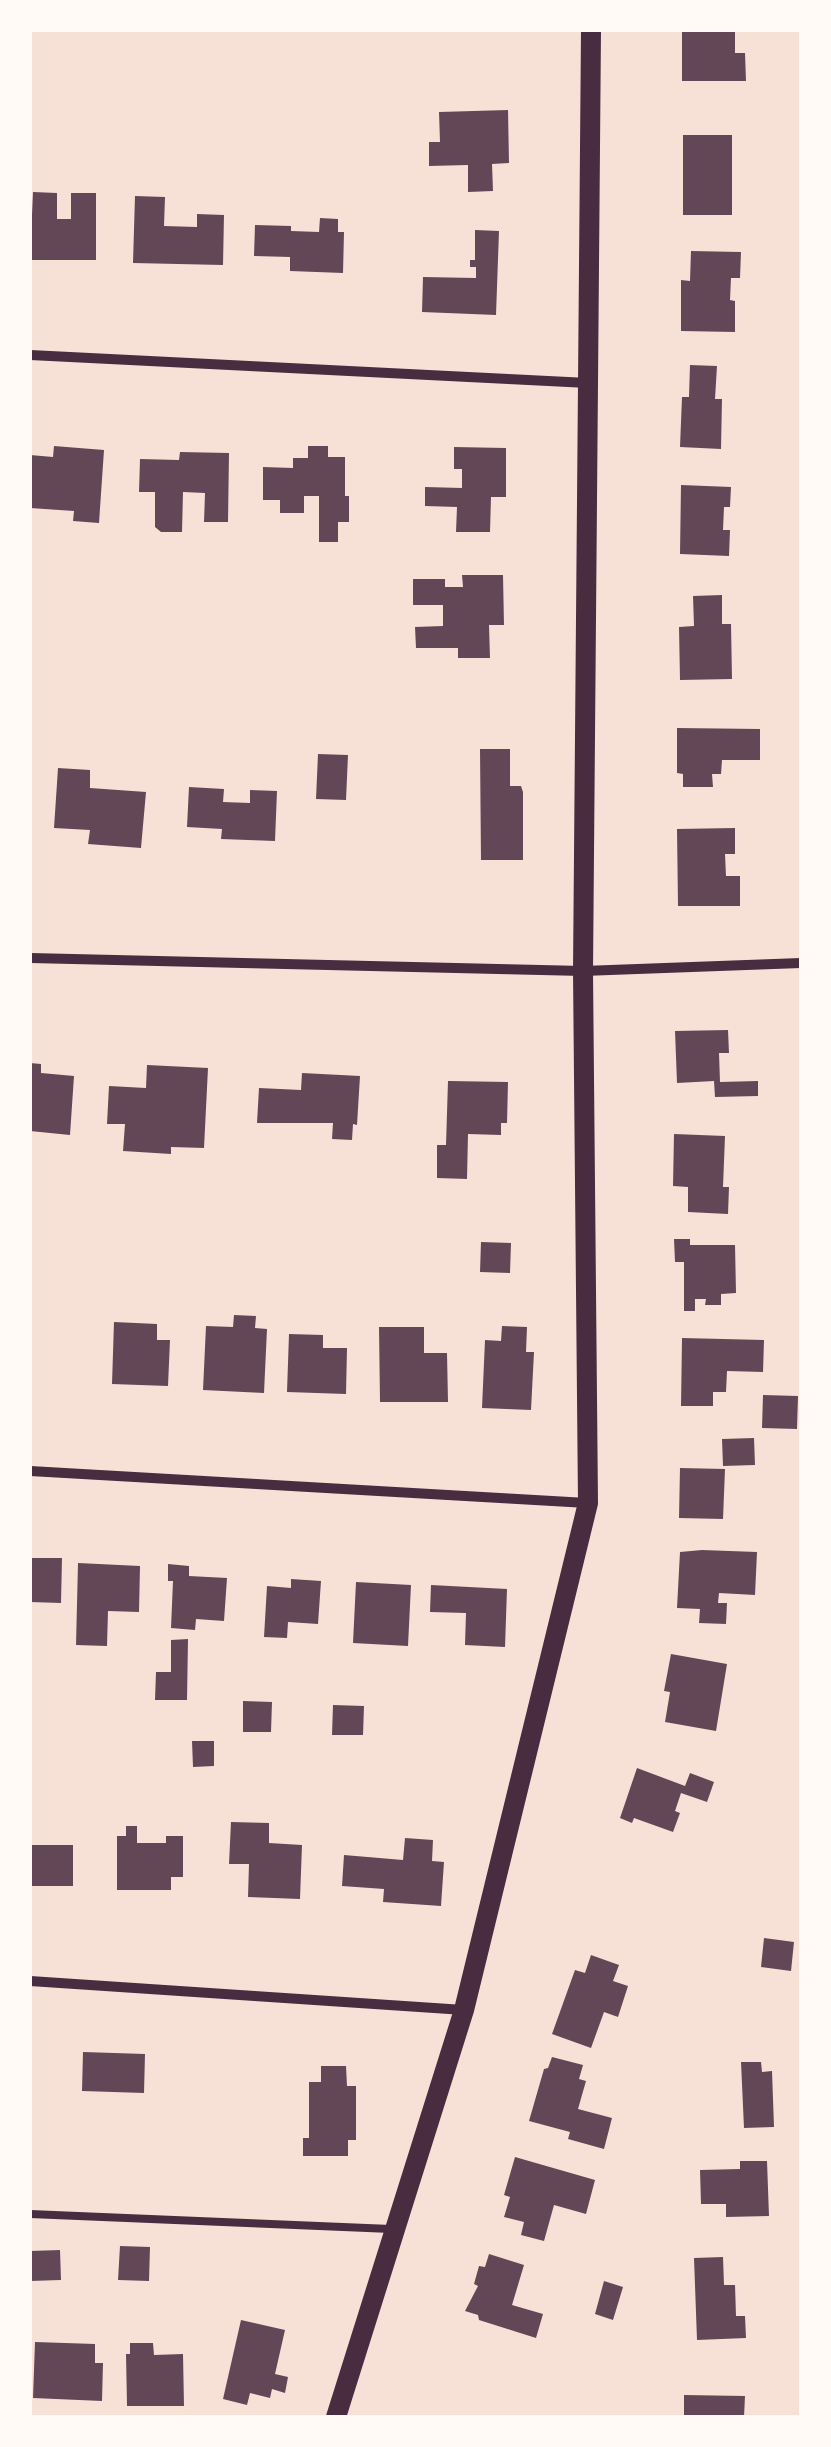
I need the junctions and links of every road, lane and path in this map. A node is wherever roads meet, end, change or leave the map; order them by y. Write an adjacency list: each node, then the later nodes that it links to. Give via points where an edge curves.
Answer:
1 (591, 30): 3 (main road)
2 (30, 355): 3 (street)
3 (589, 383): 6 (main road)
4 (30, 958): 6 (street)
5 (801, 963): 6 (street)
6 (583, 971): 8 (main road)
7 (30, 1471): 8 (street)
8 (588, 1504): 10 (main road)
9 (30, 1981): 10 (street)
10 (464, 2010): 12 (main road)
11 (30, 2214): 12 (lane)
12 (395, 2229): 13 (main road)
13 (336, 2417)

